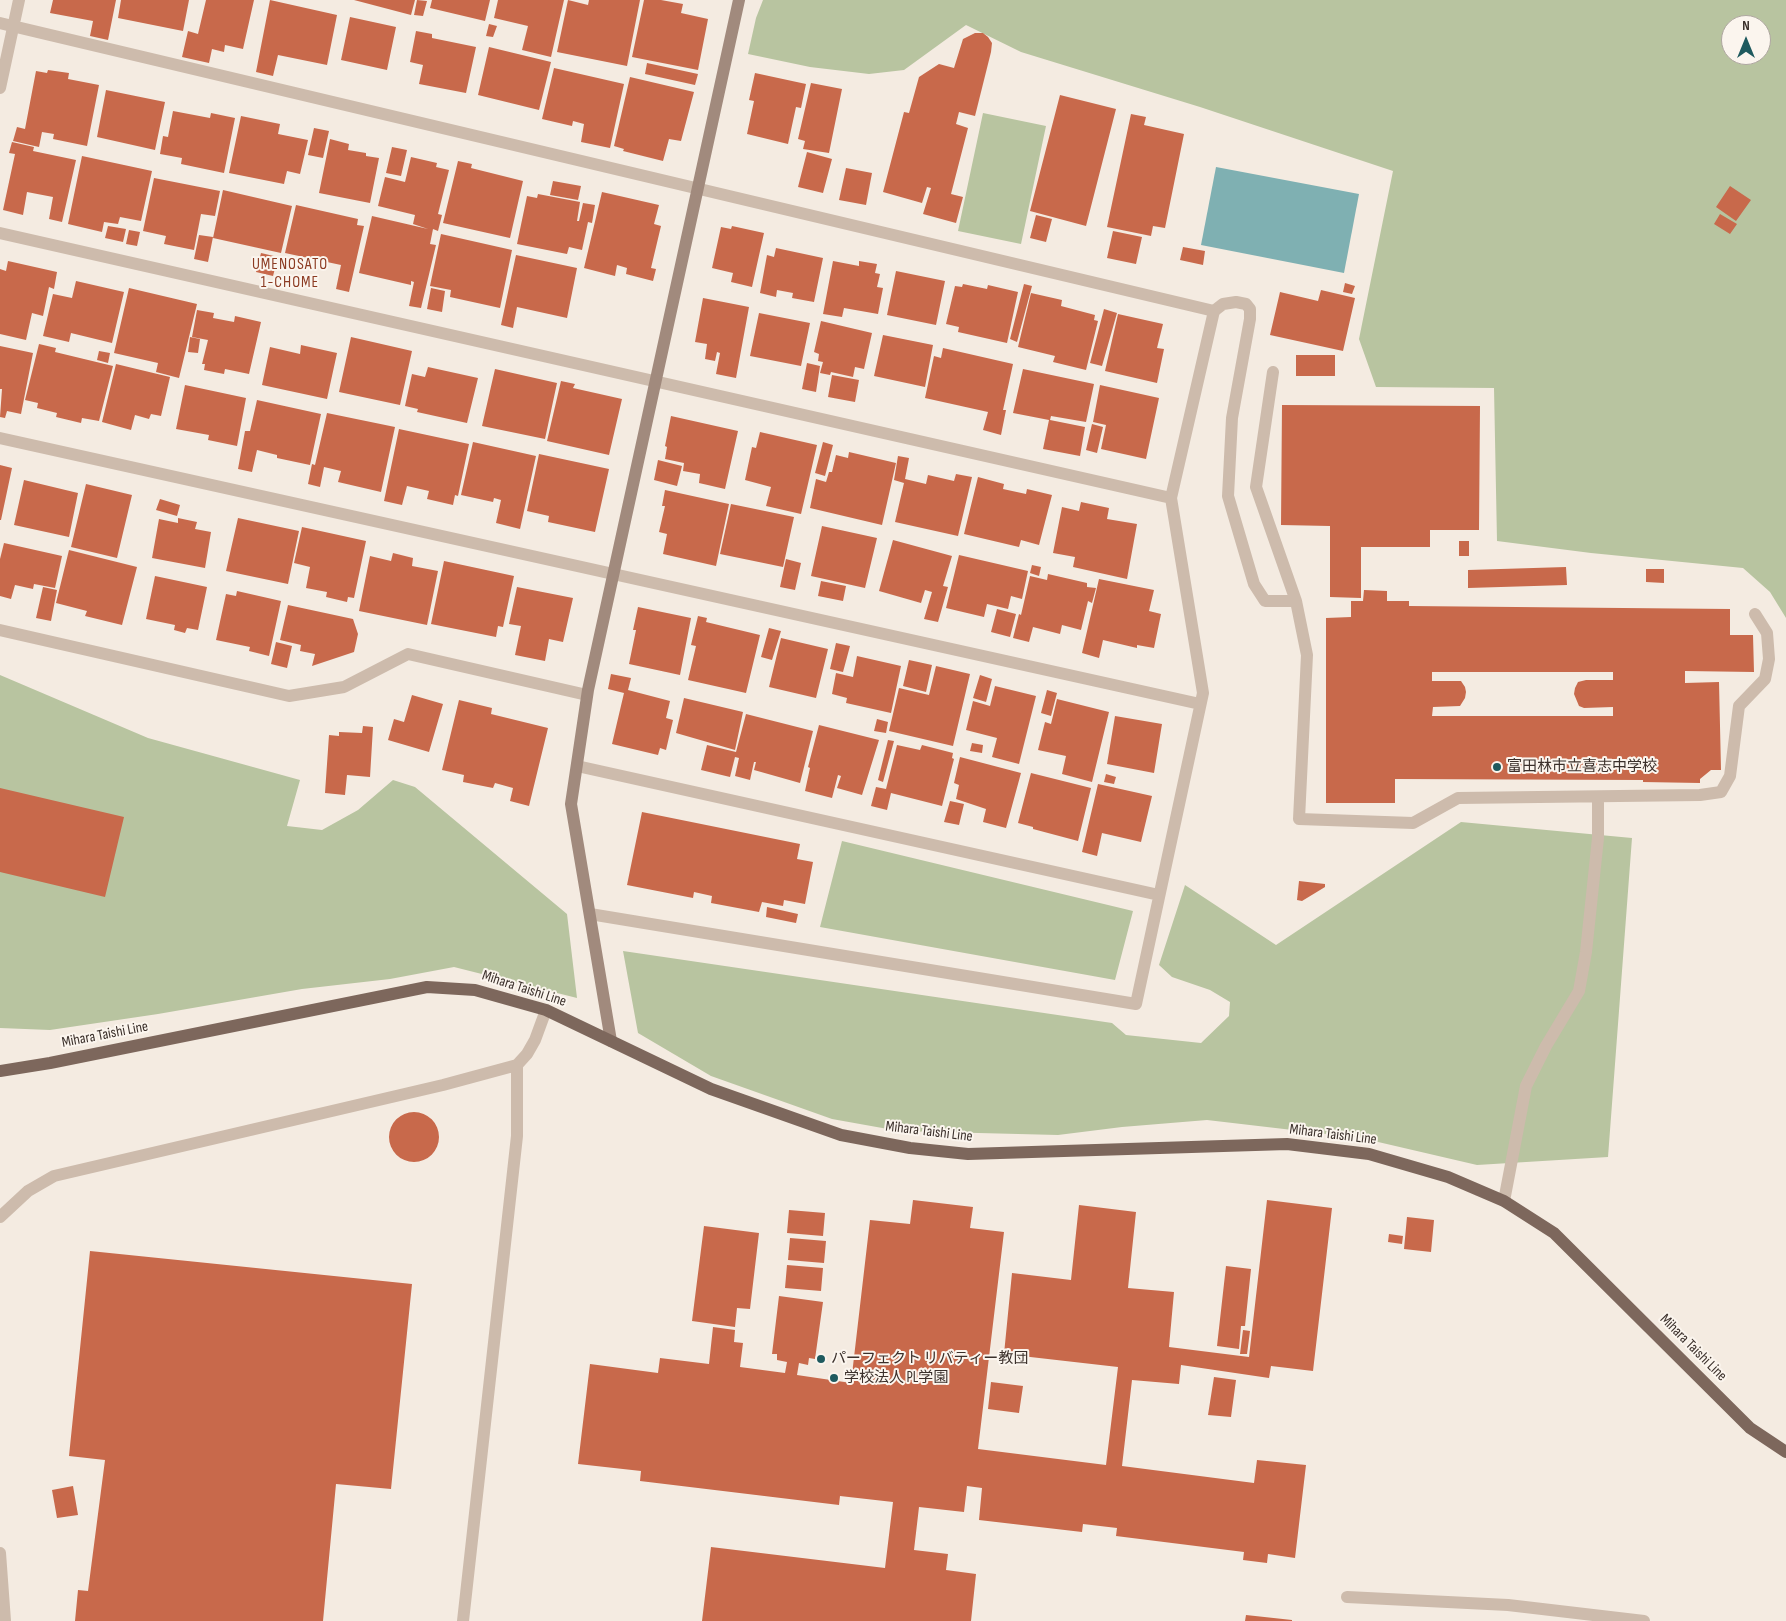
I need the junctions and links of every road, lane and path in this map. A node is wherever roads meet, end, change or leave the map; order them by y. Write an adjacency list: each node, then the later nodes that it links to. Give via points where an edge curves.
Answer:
1 (19, 0): 4 (street)
2 (739, 0): 6 (street)
3 (0, 24): 4 (street)
4 (14, 26): 5 (street); 6 (street)
5 (0, 88)
6 (697, 189): 8 (street); 10 (street)
7 (0, 233): 10 (street)
8 (1214, 311): 12 (street); 14 (street, via 1223,304 1236,302 1246,304 1250,309 1232,418 1228,496 1254,584 1265,601)
9 (1273, 372): 14 (street, via 1256,487)
10 (655, 382): 12 (street); 13 (street)
11 (0, 438): 13 (street)
12 (1171, 498): 18 (street, via 1203,693)
13 (614, 574): 17 (street); 18 (street)
14 (1296, 601): 20 (street, via 1307,655 1299,819 1413,823 1458,798)
15 (1755, 614): 20 (street, via 1767,633 1769,659 1765,678 1738,706 1730,776 1721,792)
16 (0, 630): 17 (street, via 289,696 344,687 408,654)
17 (588, 695): 19 (street)
18 (1200, 704): 21 (street)
19 (577, 766): 21 (street); 22 (street, via 571,804)
20 (1598, 797): 27 (street, via 1598,838 1579,991 1526,1086)
21 (1159, 895): 22 (street, via 1136,1004)
22 (590, 914): 24 (street)
23 (546, 1010): 24 (main road, Mihara Taishi Line); 25 (street, via 535,1040); 26 (main road, Mihara Taishi Line, via 475,990 427,987)
24 (612, 1041): 27 (main road, Mihara Taishi Line, via 711,1089 841,1135 910,1148 968,1154 1287,1144 1369,1154 1448,1177)
25 (517, 1065): 28 (street, via 54,1176 28,1191); 33 (street, via 517,1136)
26 (0, 1071)
27 (1504, 1201): 29 (main road, Mihara Taishi Line, via 1554,1233 1750,1428)
28 (0, 1217)
29 (1786, 1452)
30 (0, 1553): 32 (street)
31 (1347, 1597): 34 (street, via 1508,1605)
32 (5, 1621)
33 (462, 1621)
34 (1644, 1621)

